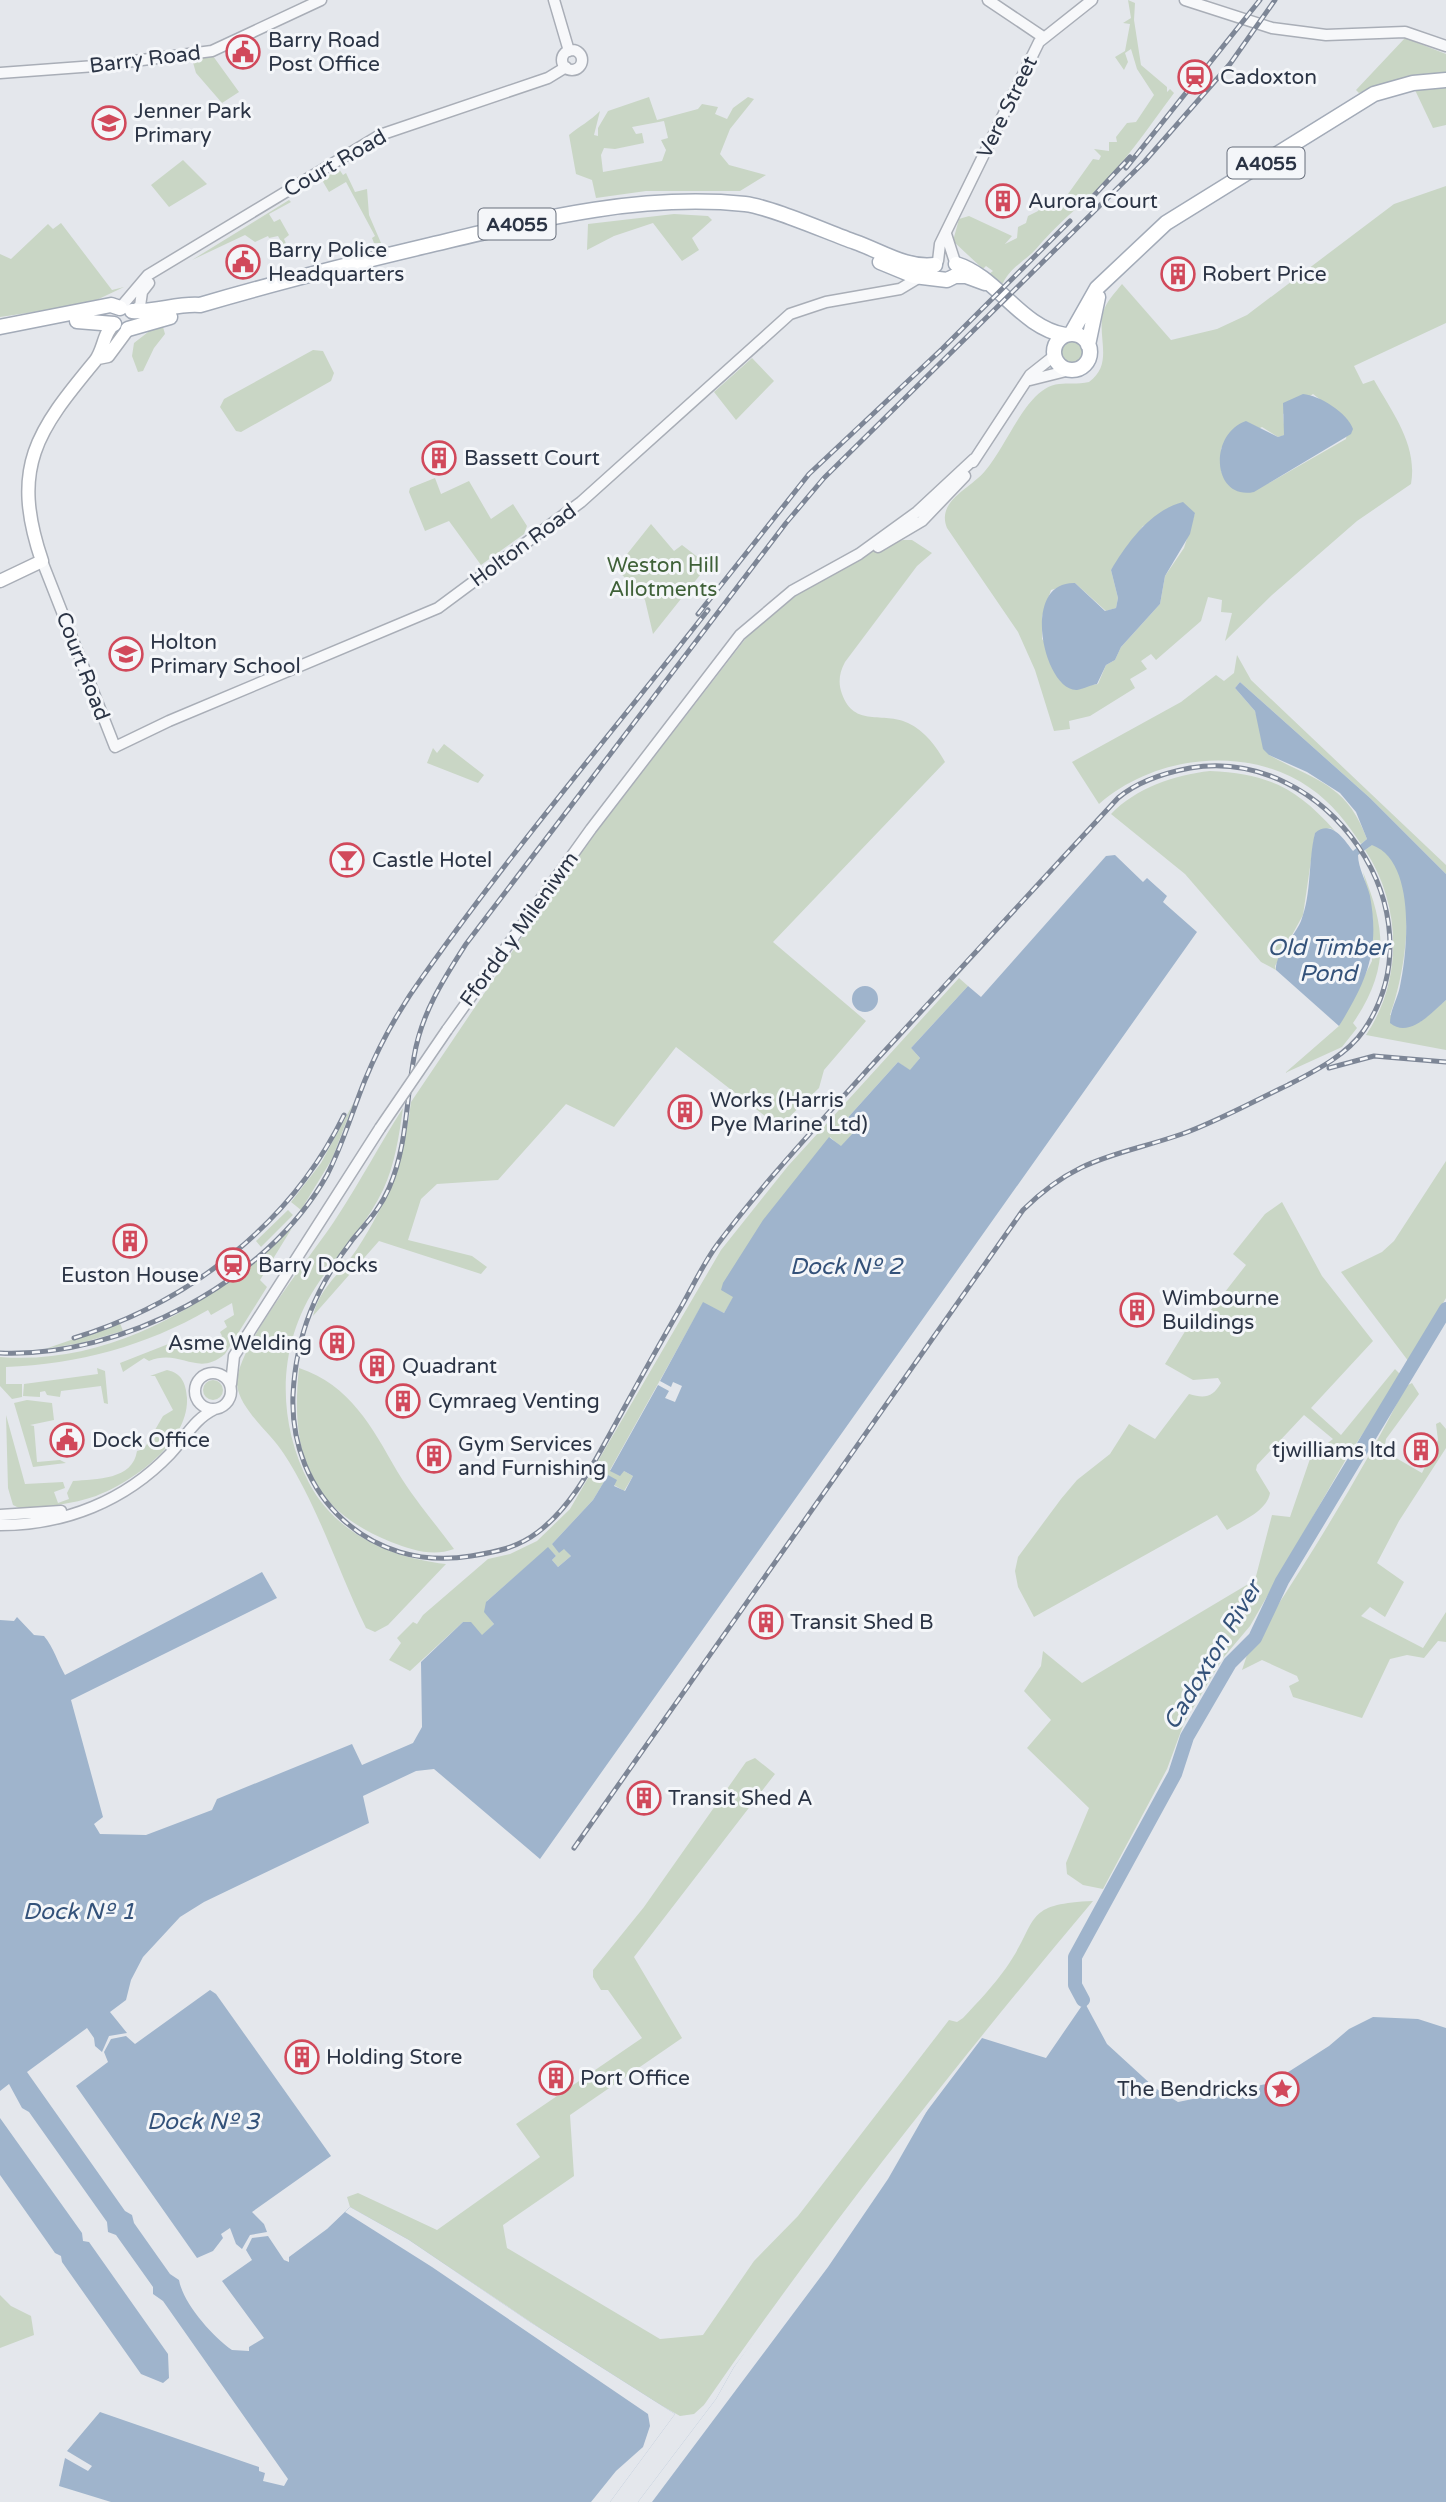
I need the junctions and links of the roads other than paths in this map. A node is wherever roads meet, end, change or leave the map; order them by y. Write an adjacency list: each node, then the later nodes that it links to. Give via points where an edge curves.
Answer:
1 (321, 0): 8 (street, Barry Road, via 212,51)
2 (554, 0): 18 (street, Court Road, via 569,51 578,52 582,61 575,69 566,67 548,78 380,135 156,271 142,281)
3 (988, 0): 6 (street)
4 (1092, 0): 6 (street, Vere Street)
5 (1185, 0): 7 (street, via 1286,30 1345,35 1405,32)
6 (1043, 37): 10 (street, Vere Street)
7 (1446, 46)
8 (0, 73)
9 (1446, 80): 15 (main road, A4055, via 1399,85 1356,103 1166,223)
10 (946, 234): 11 (street); 13 (street, Vere Street)
11 (955, 267): 13 (main road, A4055, via 947,280); 22 (main road, via 974,272)
12 (906, 268): 13 (main road, A4055); 14 (main road, A4055); 16 (street); 17 (main road, A4055, via 748,205 657,201 623,204 385,254)
13 (937, 268): 14 (main road, A4055)
14 (920, 277): 16 (street, Holton Road)
15 (1104, 282): 23 (main road, A4055); 24 (main road, A4055)
16 (891, 290): 30 (street, Holton Road, via 790,314 581,502 438,608)
17 (200, 304): 18 (main road, A4055, via 150,313); 20 (main road, A4055, via 190,312)
18 (126, 310): 19 (main road, A4055, via 111,305); 20 (main road, Court Road, via 114,314)
19 (45, 320): 20 (main road, A4055, via 92,320); 21 (main road, A4055)
20 (121, 326): 28 (main road, Court Road, via 108,356 98,358 36,442 27,492)
21 (0, 327)
22 (1040, 327): 23 (main road); 25 (main road)
23 (1068, 334): 24 (main road, via 1080,336); 25 (main road, via 1057,341)
24 (1088, 345): 26 (main road, via 1086,364)
25 (1054, 353): 26 (main road, via 1059,365); 27 (street, Ffordd y Mileniwm)
26 (1070, 370): 27 (street)
27 (1030, 380): 31 (street, Ffordd y Mileniwm, bridge, via 974,459 929,503 859,554 792,591 740,635 591,829 447,1030)
28 (42, 561): 29 (main road); 30 (street, Court Road)
29 (0, 581)
30 (115, 747)
31 (234, 1356): 32 (street, Ffordd y Mileniwm); 33 (street, Ffordd y Mileniwm)
32 (214, 1372): 33 (street); 34 (street, via 199,1379)
33 (231, 1384): 35 (street, via 230,1399)
34 (197, 1398): 35 (street, via 204,1407); 36 (street)
35 (215, 1409): 36 (street)
36 (191, 1426): 37 (street, via 156,1467)
37 (115, 1496): 38 (street, via 58,1512); 39 (street, via 61,1518)
38 (0, 1515)
39 (0, 1525)

